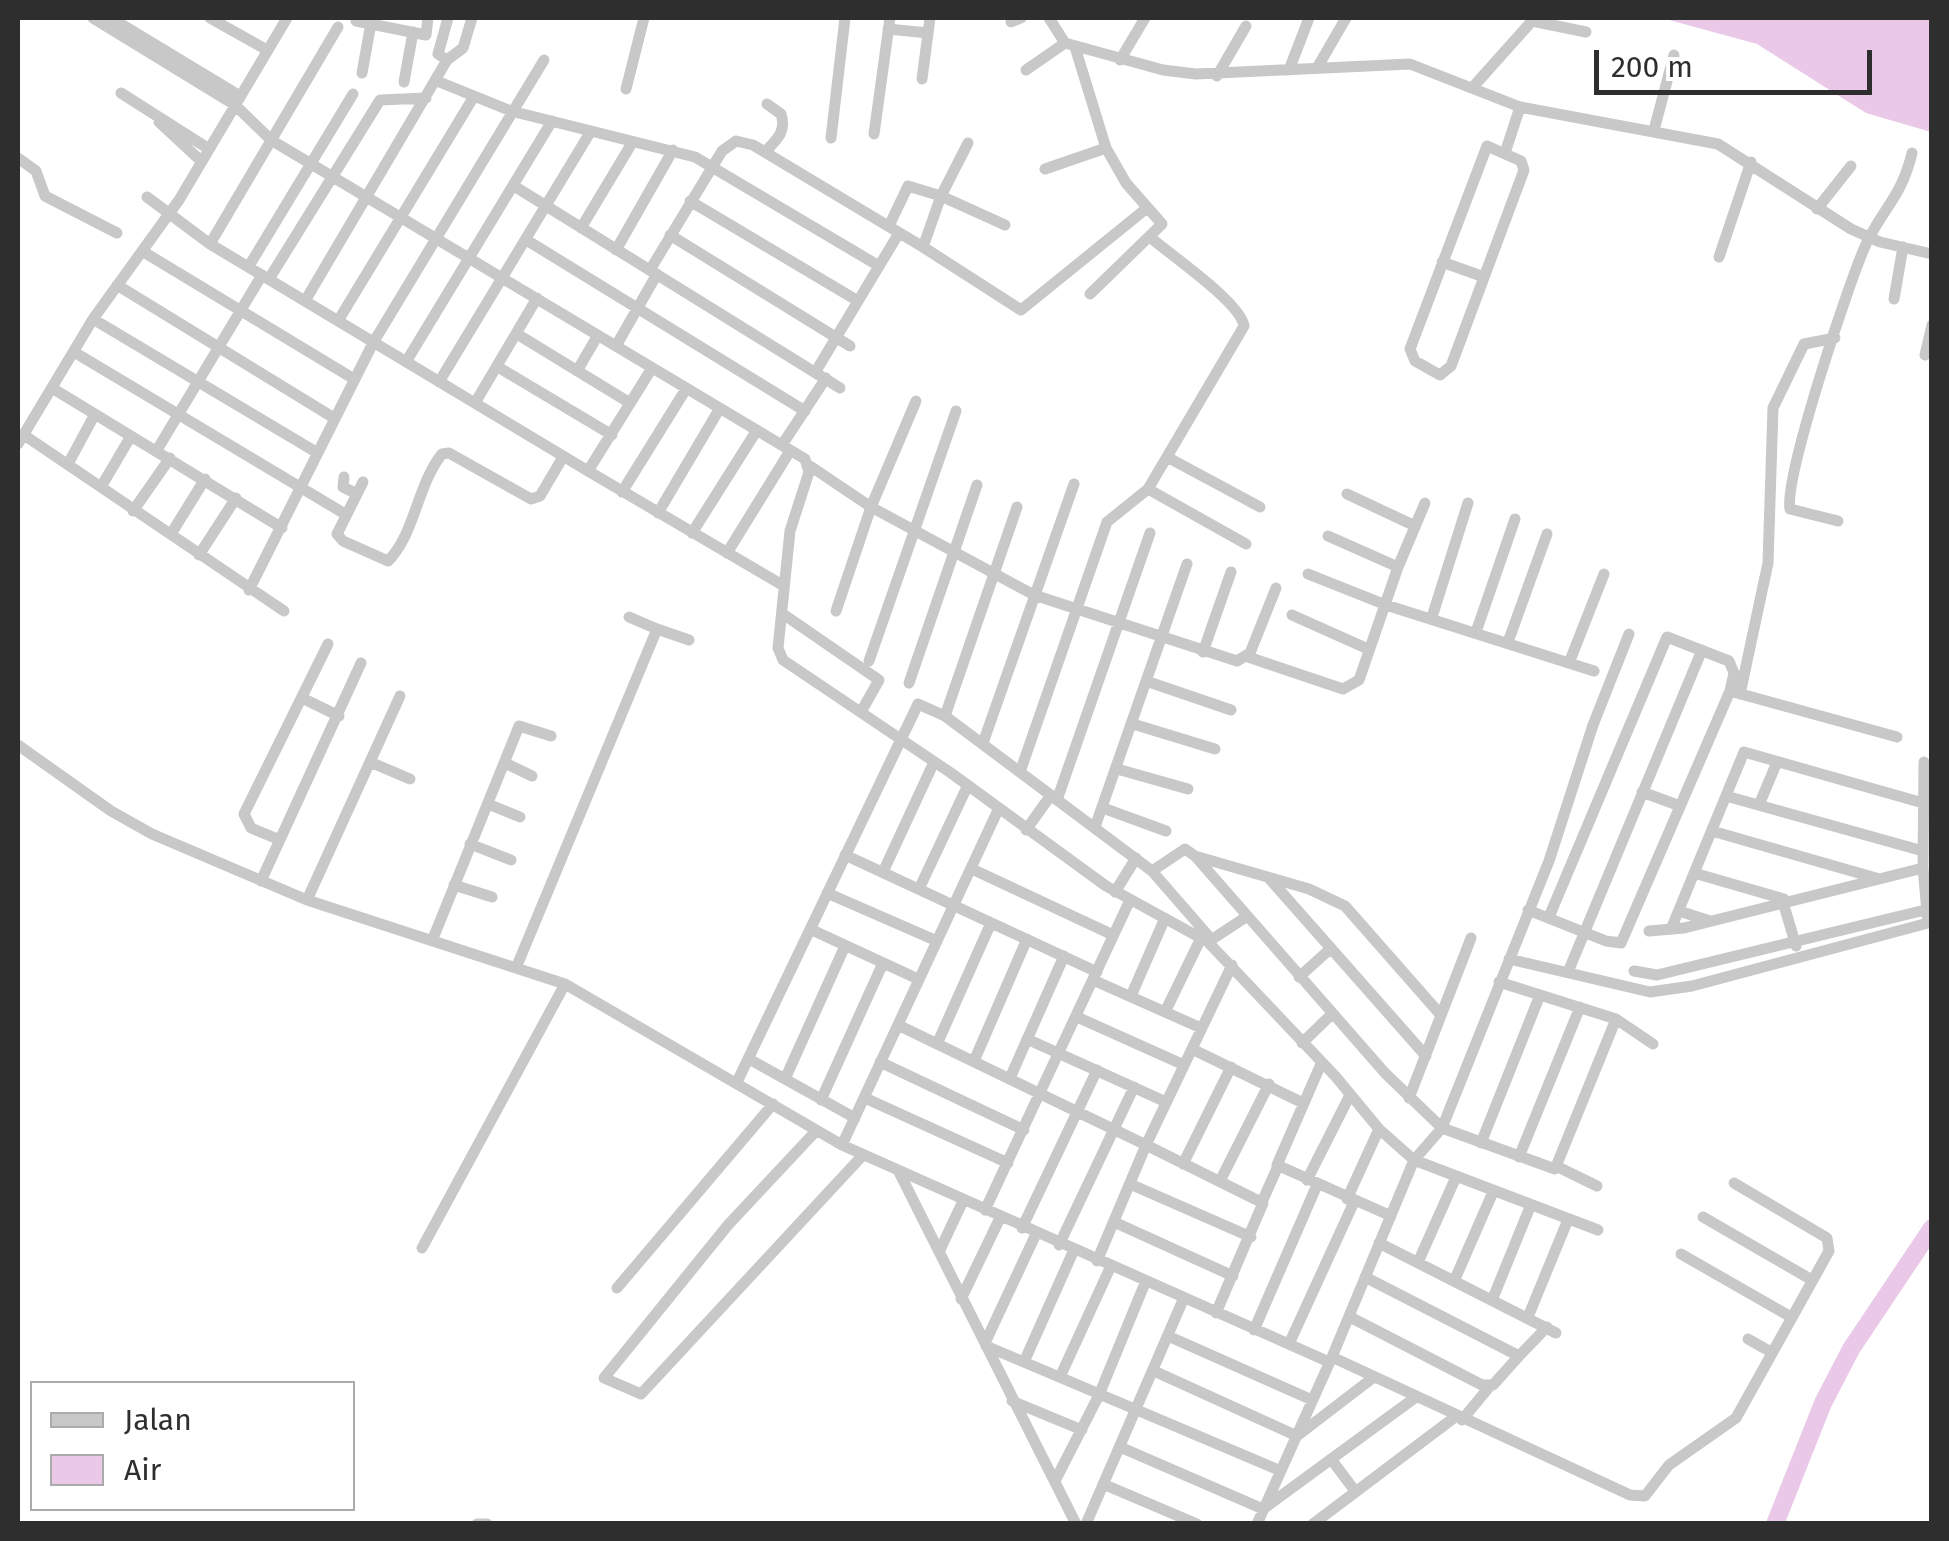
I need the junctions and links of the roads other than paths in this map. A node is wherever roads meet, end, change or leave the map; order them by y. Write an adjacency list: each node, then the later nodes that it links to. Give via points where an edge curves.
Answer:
1 (92, 18): 15 (street)
2 (210, 18): 24 (street)
3 (287, 18): 24 (street)
4 (428, 18): 20 (street, via 426,35)
5 (448, 18): 26 (street, via 438,54)
6 (472, 18): 26 (street, via 463,48)
7 (644, 18): 38 (street)
8 (845, 18): 52 (street)
9 (930, 18): 22 (street)
10 (1049, 18): 23 (street)
11 (1144, 18): 28 (street)
12 (1309, 18): 31 (street)
13 (1346, 18): 29 (street)
14 (356, 20): 17 (street)
15 (111, 22): 43 (street)
16 (889, 23): 22 (street); 51 (street)
17 (370, 24): 20 (street); 32 (street)
18 (1246, 26): 33 (street)
19 (338, 27): 53 (street)
20 (413, 32): 36 (street)
21 (1586, 32): 37 (street, via 1532,21)
22 (928, 34): 34 (street)
23 (1070, 45): 28 (street); 30 (street); 56 (street)
24 (267, 50): 43 (street)
25 (1674, 55): 49 (street)
26 (447, 60): 35 (street)
27 (544, 60): 46 (street)
28 (1120, 60): 33 (street)
29 (1318, 68): 31 (street); 37 (street, via 1399,62)
30 (1026, 70)
31 (1289, 70): 33 (street)
32 (362, 72)
33 (1217, 76)
34 (922, 79)
35 (436, 81): 41 (street); 42 (street)
36 (404, 82)
37 (1474, 88): 45 (street)
38 (626, 89)
39 (122, 93): 47 (street)
40 (353, 94): 64 (street)
41 (426, 98): 69 (street, via 380,100); 73 (street)
42 (473, 98): 46 (street); 79 (street)
43 (238, 100): 53 (street); 57 (street)
44 (767, 104): 59 (street, via 784,125)
45 (1520, 107): 49 (street); 61 (street)
46 (511, 111): 48 (street); 85 (street)
47 (153, 115): 57 (street); 63 (street)
48 (552, 122): 50 (street); 70 (street)
49 (1654, 130): 65 (street, via 1700,138)
50 (592, 131): 54 (street); 75 (street)
51 (874, 134)
52 (831, 138)
53 (271, 140): 64 (street); 89 (street)
54 (632, 143): 58 (street); 81 (street)
55 (968, 143): 71 (street)
56 (1106, 148): 68 (street); 76 (street)
57 (209, 149): 63 (street)
58 (672, 150): 66 (street); 92 (street)
59 (765, 152): 66 (street, via 733,142); 82 (street)
60 (1912, 153): 87 (street, via 1897,198)
61 (1505, 154): 97 (street, via 1487,146); 103 (street, via 1523,162 1524,170)
62 (18, 158): 83 (street, via 36,172 46,196)
63 (201, 161): 78 (street)
64 (309, 162): 69 (street); 98 (street)
65 (1751, 162): 77 (street); 96 (street)
66 (713, 165): 74 (street); 99 (street)
67 (1851, 166): 77 (street)
68 (1044, 169)
69 (332, 175): 73 (street); 102 (street)
70 (514, 186): 75 (street); 95 (street)
71 (941, 196): 80 (street); 82 (street, via 908,186); 90 (street)
72 (147, 197): 78 (street)
73 (365, 197): 79 (street); 109 (street)
74 (690, 201): 84 (street); 108 (street)
75 (547, 208): 81 (street); 88 (street)
76 (1147, 208): 86 (street, via 1162,224); 90 (street, via 1021,310)
77 (1817, 208): 87 (street)
78 (170, 215): 89 (street); 93 (street)
79 (401, 217): 85 (street); 113 (street)
80 (1005, 224)
81 (581, 228): 92 (street)
82 (894, 229): 90 (street); 99 (street)
83 (117, 233)
84 (670, 235): 100 (street); 117 (street)
85 (434, 237): 95 (street); 119 (street)
86 (1152, 238): 105 (street); 152 (street, via 1245,322)
87 (1868, 238): 91 (street); 118 (street)
88 (528, 242): 101 (street); 110 (street)
89 (210, 244): 98 (street)
90 (923, 247)
91 (1903, 248): 94 (street); 107 (street)
92 (616, 250): 100 (street)
93 (142, 251): 104 (street); 111 (street)
94 (1932, 254)
95 (469, 256): 101 (street); 125 (street)
96 (1719, 258)
97 (1442, 262): 103 (street); 103 (street, via 1410,350 1415,361 1440,375 1449,370)
98 (249, 266): 102 (street)
99 (879, 266): 108 (street)
100 (653, 272): 110 (street); 129 (street)
101 (503, 276): 106 (street); 132 (street)
102 (265, 277): 109 (street); 111 (street)
103 (1484, 277)
104 (117, 285): 112 (street); 122 (street)
105 (1090, 294)
106 (537, 298): 115 (street); 116 (street)
107 (1894, 299)
108 (858, 301): 117 (street)
109 (305, 302): 113 (street)
110 (638, 310): 120 (street); 141 (street)
111 (239, 314): 122 (street); 130 (street)
112 (93, 319): 123 (street); 131 (street)
113 (338, 321): 119 (street)
114 (1932, 325): 124 (street)
115 (517, 334): 126 (street); 128 (street)
116 (598, 335): 120 (street); 128 (street)
117 (836, 336): 121 (street); 129 (street)
118 (1835, 338): 177 (street, via 1800,446 1789,506); 226 (street, via 1804,344 1775,400 1768,564)
119 (373, 343): 125 (street); 130 (street)
120 (616, 346): 127 (street)
121 (850, 346)
122 (218, 347): 131 (street); 144 (street)
123 (74, 352): 133 (street); 143 (street)
124 (1925, 355)
125 (406, 362): 132 (street)
126 (498, 367): 137 (street); 146 (street)
127 (652, 368): 135 (street); 138 (street)
128 (577, 370): 138 (street)
129 (821, 375): 134 (street); 141 (street)
130 (354, 378): 144 (street)
131 (200, 382): 143 (street); 151 (street)
132 (440, 382): 137 (street)
133 (52, 388): 142 (street); 148 (street)
134 (840, 388)
135 (686, 389): 139 (street); 165 (street)
136 (916, 400): 170 (street)
137 (476, 403): 154 (street)
138 (630, 404): 146 (street)
139 (720, 408): 145 (street); 175 (street)
140 (956, 411): 180 (street)
141 (806, 412): 149 (street)
142 (96, 414): 147 (street); 155 (street)
143 (178, 417): 150 (street); 164 (street)
144 (334, 418): 151 (street)
145 (756, 430): 149 (street); 181 (street)
146 (612, 435): 157 (street)
147 (131, 436): 150 (street); 162 (street)
148 (21, 440): 155 (street)
149 (786, 448): 156 (street); 188 (street)
150 (157, 450): 153 (street)
151 (316, 452): 164 (street)
152 (1167, 457): 163 (street); 172 (street)
153 (170, 458): 159 (street); 173 (street)
154 (563, 458): 157 (street); 174 (street, via 532,499 442,454 424,478 388,561 340,539)
155 (68, 464): 162 (street)
156 (814, 469): 170 (street); 196 (street, via 790,531)
157 (588, 471): 165 (street)
158 (344, 476): 174 (street, via 342,487 360,488)
159 (205, 479): 167 (street); 183 (street)
160 (1074, 484): 199 (street)
161 (977, 486): 187 (street)
162 (101, 488): 173 (street)
163 (1148, 489): 186 (street); 201 (street, via 1106,522)
164 (299, 490): 174 (street); 179 (street)
165 (622, 492): 175 (street)
166 (1347, 494): 178 (street)
167 (236, 498): 179 (street); 189 (street)
168 (1425, 503): 178 (street)
169 (1468, 503): 207 (street)
170 (868, 504): 180 (street); 203 (street)
171 (1017, 506): 193 (street)
172 (1260, 507)
173 (134, 510): 183 (street)
174 (345, 514)
175 (658, 514): 181 (street)
176 (1515, 519): 210 (street)
177 (1838, 520)
178 (1414, 526): 191 (street)
179 (282, 528): 198 (street)
180 (915, 530): 187 (street); 220 (street)
181 (692, 533): 188 (street)
182 (1150, 533): 208 (street)
183 (170, 534): 189 (street)
184 (1547, 534): 214 (street)
185 (1328, 536): 191 (street)
186 (1246, 544)
187 (954, 553): 193 (street); 225 (street)
188 (727, 554): 196 (street)
189 (199, 555): 198 (street)
190 (1187, 564): 212 (street)
191 (1398, 567): 200 (street)
192 (1230, 572): 218 (street)
193 (994, 574): 199 (street); 232 (street)
194 (1308, 574): 200 (street)
195 (1604, 574): 222 (street)
196 (784, 586): 204 (street)
197 (1276, 588): 219 (street)
198 (249, 590): 202 (street)
199 (1034, 595): 201 (street); 237 (street)
200 (1386, 606): 207 (street); 216 (street)
201 (1077, 610): 208 (street); 246 (street)
202 (284, 611)
203 (836, 611)
204 (783, 614): 230 (street, via 782,660); 230 (street, via 879,680)
205 (1292, 615): 216 (street)
206 (629, 616): 209 (street)
207 (1432, 617): 210 (street)
208 (1120, 624): 212 (street); 253 (street)
209 (657, 628): 213 (street); 315 (street)
210 (1476, 632): 214 (street)
211 (1629, 634): 289 (street)
212 (1162, 637): 218 (street); 224 (street)
213 (689, 640)
214 (1508, 642): 222 (street)
215 (328, 644): 228 (street)
216 (1368, 649): 219 (street, via 1359,680 1343,689)
217 (1702, 650): 226 (street, via 1732,664); 251 (street); 293 (street, via 1667,637)
218 (1203, 652): 219 (street, via 1237,661)
219 (1248, 657)
220 (870, 661)
221 (361, 663): 231 (street)
222 (1569, 663): 223 (street)
223 (1594, 671)
224 (1146, 681): 229 (street); 233 (street)
225 (909, 683)
226 (1735, 692): 235 (street); 257 (street)
227 (400, 696): 240 (street)
228 (302, 698): 231 (street); 265 (street, via 244,814 251,828)
229 (1231, 710)
230 (861, 712): 236 (street)
231 (339, 716): 265 (street)
232 (945, 716): 236 (street, via 928,704 916,705); 237 (street)
233 (1133, 724): 239 (street); 245 (street)
234 (551, 736): 244 (street, via 519,726)
235 (1897, 737)
236 (898, 740): 241 (street); 268 (street)
237 (983, 743): 246 (street)
238 (18, 745): 279 (street, via 134,825)
239 (1215, 749)
240 (370, 762): 248 (street); 285 (street)
241 (934, 762): 249 (street); 275 (street)
242 (1777, 762): 252 (street, via 1744,752); 254 (street); 256 (street)
243 (1924, 762): 254 (street)
244 (505, 763): 247 (street); 255 (street)
245 (1117, 769): 250 (street); 258 (street)
246 (1020, 772): 253 (street)
247 (532, 776)
248 (410, 779)
249 (967, 787): 259 (street); 281 (street)
250 (1188, 789)
251 (1642, 792): 257 (street); 300 (street)
252 (1726, 796): 256 (street); 263 (street)
253 (1054, 798): 261 (street); 262 (street)
254 (1923, 803): 267 (street)
255 (488, 804): 260 (street); 266 (street)
256 (1759, 805): 267 (street)
257 (1680, 806): 300 (street, via 1622,941)
258 (1103, 808): 261 (street); 264 (street)
259 (998, 810): 262 (street); 273 (street)
260 (520, 817)
261 (1095, 827): 270 (street)
262 (1026, 830): 282 (street)
263 (1712, 831): 276 (street); 278 (street)
264 (1166, 832)
265 (280, 840): 279 (street)
266 (470, 844): 271 (street); 280 (street)
267 (1923, 851): 272 (street)
268 (845, 855): 275 (street); 283 (street)
269 (1195, 856): 274 (street, via 1181,849); 277 (street); 292 (street)
270 (1136, 858): 274 (street); 282 (street)
271 (511, 860)
272 (1923, 868): 278 (street); 290 (street)
273 (972, 869): 288 (street); 301 (street)
274 (1152, 871): 304 (street)
275 (883, 872): 281 (street)
276 (1694, 873): 287 (street); 291 (street)
277 (1268, 877): 309 (street); 328 (street, via 1324,895 1356,914)
278 (1880, 879): 287 (street)
279 (261, 881): 285 (street)
280 (454, 885): 284 (street); 305 (street)
281 (919, 890): 288 (street)
282 (1115, 892): 286 (street)
283 (827, 893): 297 (street); 307 (street)
284 (492, 897)
285 (307, 900): 305 (street)
286 (1130, 900): 294 (street); 301 (street)
287 (1786, 901): 295 (street); 306 (street)
288 (954, 906): 296 (street); 307 (street)
289 (1528, 910): 293 (street); 312 (street)
290 (1925, 910): 306 (street); 311 (street, via 1928,923)
291 (1678, 911): 295 (street); 298 (street)
292 (1246, 917): 304 (street); 319 (street)
293 (1549, 917): 300 (street)
294 (1165, 918): 304 (street); 324 (street)
295 (1710, 921): 298 (street)
296 (991, 923): 303 (street); 335 (street)
297 (810, 929): 308 (street); 340 (street)
298 (1671, 929): 299 (street)
299 (1649, 931)
300 (1585, 932): 316 (street)
301 (1113, 934): 318 (street)
302 (1471, 938): 328 (street)
303 (1027, 939): 310 (street); 341 (street)
304 (1207, 940): 314 (street); 326 (street)
305 (432, 941): 315 (street)
306 (1795, 941): 311 (street); 317 (street, via 1657,975)
307 (937, 942): 320 (street)
308 (845, 946): 313 (street); 348 (street)
309 (1329, 950): 319 (street); 339 (street)
310 (1064, 956): 318 (street); 333 (street)
311 (1799, 957): 316 (street, via 1650,992)
312 (1509, 959): 316 (street); 321 (street)
313 (883, 963): 320 (street); 356 (street)
314 (1232, 965): 332 (street); 334 (street)
315 (516, 968): 322 (street)
316 (1568, 972)
317 (1634, 972)
318 (1095, 976): 324 (street); 329 (street)
319 (1299, 977): 327 (street)
320 (918, 979): 331 (street)
321 (1499, 982): 323 (street); 362 (street)
322 (565, 984): 349 (street); 401 (street)
323 (1540, 995): 325 (street); 367 (street)
324 (1131, 996): 326 (street)
325 (1580, 1006): 330 (street); 371 (street)
326 (1165, 1012): 332 (street)
327 (1332, 1014): 334 (street); 355 (street)
328 (1440, 1014): 339 (street)
329 (1077, 1016): 338 (street); 344 (street)
330 (1616, 1019): 336 (street); 376 (street)
331 (898, 1025): 335 (street); 342 (street)
332 (1201, 1028): 337 (street)
333 (1027, 1039): 338 (street); 347 (street)
334 (1302, 1043): 343 (street)
335 (937, 1044): 341 (street)
336 (1653, 1044)
337 (1192, 1049): 344 (street); 345 (street)
338 (1060, 1055): 346 (street); 352 (street)
339 (1426, 1056): 355 (street)
340 (750, 1060): 348 (street); 349 (street)
341 (974, 1061): 347 (street)
342 (880, 1062): 354 (street); 365 (street)
343 (1321, 1064): 353 (street); 358 (street)
344 (1184, 1065): 357 (street)
345 (1232, 1067): 350 (street); 374 (street)
346 (1096, 1070): 351 (street); 360 (street)
347 (1010, 1078): 352 (street)
348 (785, 1079): 356 (street)
349 (737, 1082): 359 (street)
350 (1269, 1084): 358 (street); 379 (street)
351 (1134, 1088): 357 (street); 363 (street)
352 (1042, 1093): 360 (street); 365 (street)
353 (1349, 1097): 364 (street); 380 (street)
354 (865, 1098): 361 (street); 373 (street)
355 (1410, 1098): 362 (street)
356 (821, 1100): 361 (street)
357 (1166, 1102): 369 (street)
358 (1303, 1102): 375 (street)
359 (773, 1104): 366 (street); 413 (street)
360 (1078, 1111): 363 (street); 395 (street)
361 (856, 1118): 368 (street)
362 (1442, 1128): 367 (street); 372 (street)
363 (1116, 1129): 369 (street); 400 (street)
364 (1379, 1129): 372 (street); 386 (street)
365 (1024, 1130): 373 (street)
366 (816, 1132): 368 (street); 370 (street, via 728,1225 604,1378 641,1394)
367 (1481, 1143): 371 (street)
368 (842, 1145): 370 (street)
369 (1146, 1145): 374 (street); 382 (street)
370 (863, 1154): 377 (street)
371 (1519, 1157): 376 (street, via 1551,1170)
372 (1414, 1160): 378 (street); 390 (street)
373 (1008, 1163): 389 (street)
374 (1183, 1164): 379 (street)
375 (1278, 1166): 380 (street); 387 (street)
376 (1558, 1166): 383 (street)
377 (898, 1170): 385 (street); 402 (street)
378 (1456, 1177): 384 (street); 405 (street)
379 (1220, 1181): 387 (street)
380 (1312, 1183): 386 (street); 421 (street)
381 (1734, 1183): 411 (street, via 1826,1238 1829,1250)
382 (1130, 1184): 393 (street); 398 (street)
383 (1597, 1186)
384 (1492, 1192): 388 (street); 410 (street)
385 (963, 1200): 389 (street); 402 (street)
386 (1350, 1200): 390 (street); 425 (street)
387 (1262, 1202): 398 (street)
388 (1530, 1208): 394 (street); 414 (street)
389 (985, 1210): 392 (street)
390 (1391, 1216): 399 (street)
391 (1703, 1217): 411 (street)
392 (1000, 1218): 395 (street); 415 (street)
393 (1114, 1222): 406 (street); 408 (street)
394 (1567, 1222): 396 (street); 418 (street)
395 (1022, 1228): 397 (street)
396 (1598, 1230)
397 (1036, 1234): 400 (street); 424 (street)
398 (1251, 1237): 408 (street)
399 (1379, 1242): 405 (street); 409 (street)
400 (1059, 1245): 403 (street)
401 (422, 1248)
402 (940, 1252): 415 (street)
403 (1073, 1252): 406 (street); 429 (street)
404 (1680, 1254): 420 (street)
405 (1420, 1260): 410 (street)
406 (1097, 1261): 407 (street)
407 (1110, 1268): 412 (street); 431 (street)
408 (1233, 1276): 417 (street)
409 (1365, 1277): 419 (street); 427 (street)
410 (1455, 1279): 414 (street)
411 (1812, 1280): 420 (street)
412 (1145, 1283): 416 (street); 434 (street)
413 (617, 1288)
414 (1493, 1298): 418 (street)
415 (961, 1300): 424 (street)
416 (1183, 1300): 417 (street); 422 (street)
417 (1216, 1313): 421 (street)
418 (1528, 1316): 427 (street, via 1552,1330)
419 (1350, 1317): 428 (street); 433 (street)
420 (1792, 1317): 426 (street)
421 (1254, 1330): 425 (street)
422 (1168, 1336): 430 (street); 436 (street)
423 (1748, 1339): 426 (street)
424 (985, 1344): 429 (street); 437 (street)
425 (1289, 1344): 428 (street)
426 (1771, 1352): 439 (street, via 1733,1422 1668,1464 1640,1498)
427 (1519, 1356): 433 (street)
428 (1330, 1360): 432 (street); 436 (street)
429 (1024, 1362): 431 (street)
430 (1154, 1371): 438 (street); 441 (street)
431 (1060, 1377): 434 (street)
432 (1374, 1377): 435 (street); 441 (street)
433 (1490, 1386): 439 (street)
434 (1099, 1395): 438 (street); 440 (street)
435 (1416, 1397): 439 (street); 443 (street)
436 (1312, 1400): 441 (street)
437 (1012, 1401): 440 (street); 445 (street)
438 (1136, 1410): 442 (street); 444 (street)
439 (1459, 1418): 447 (street)
440 (1082, 1430): 445 (street)
441 (1296, 1436): 444 (street)
442 (1120, 1447): 446 (street); 448 (street)
443 (1331, 1459): 447 (street); 448 (street)
444 (1281, 1470): 448 (street)
445 (1055, 1482): 452 (street)
446 (1103, 1484): 449 (street); 453 (street)
447 (1355, 1491): 455 (street)
448 (1264, 1510): 454 (street)
449 (1088, 1523)
450 (477, 1524): 451 (street)
451 (487, 1524)
452 (1076, 1524)
453 (1197, 1524)
454 (1256, 1524)
455 (1313, 1524)

